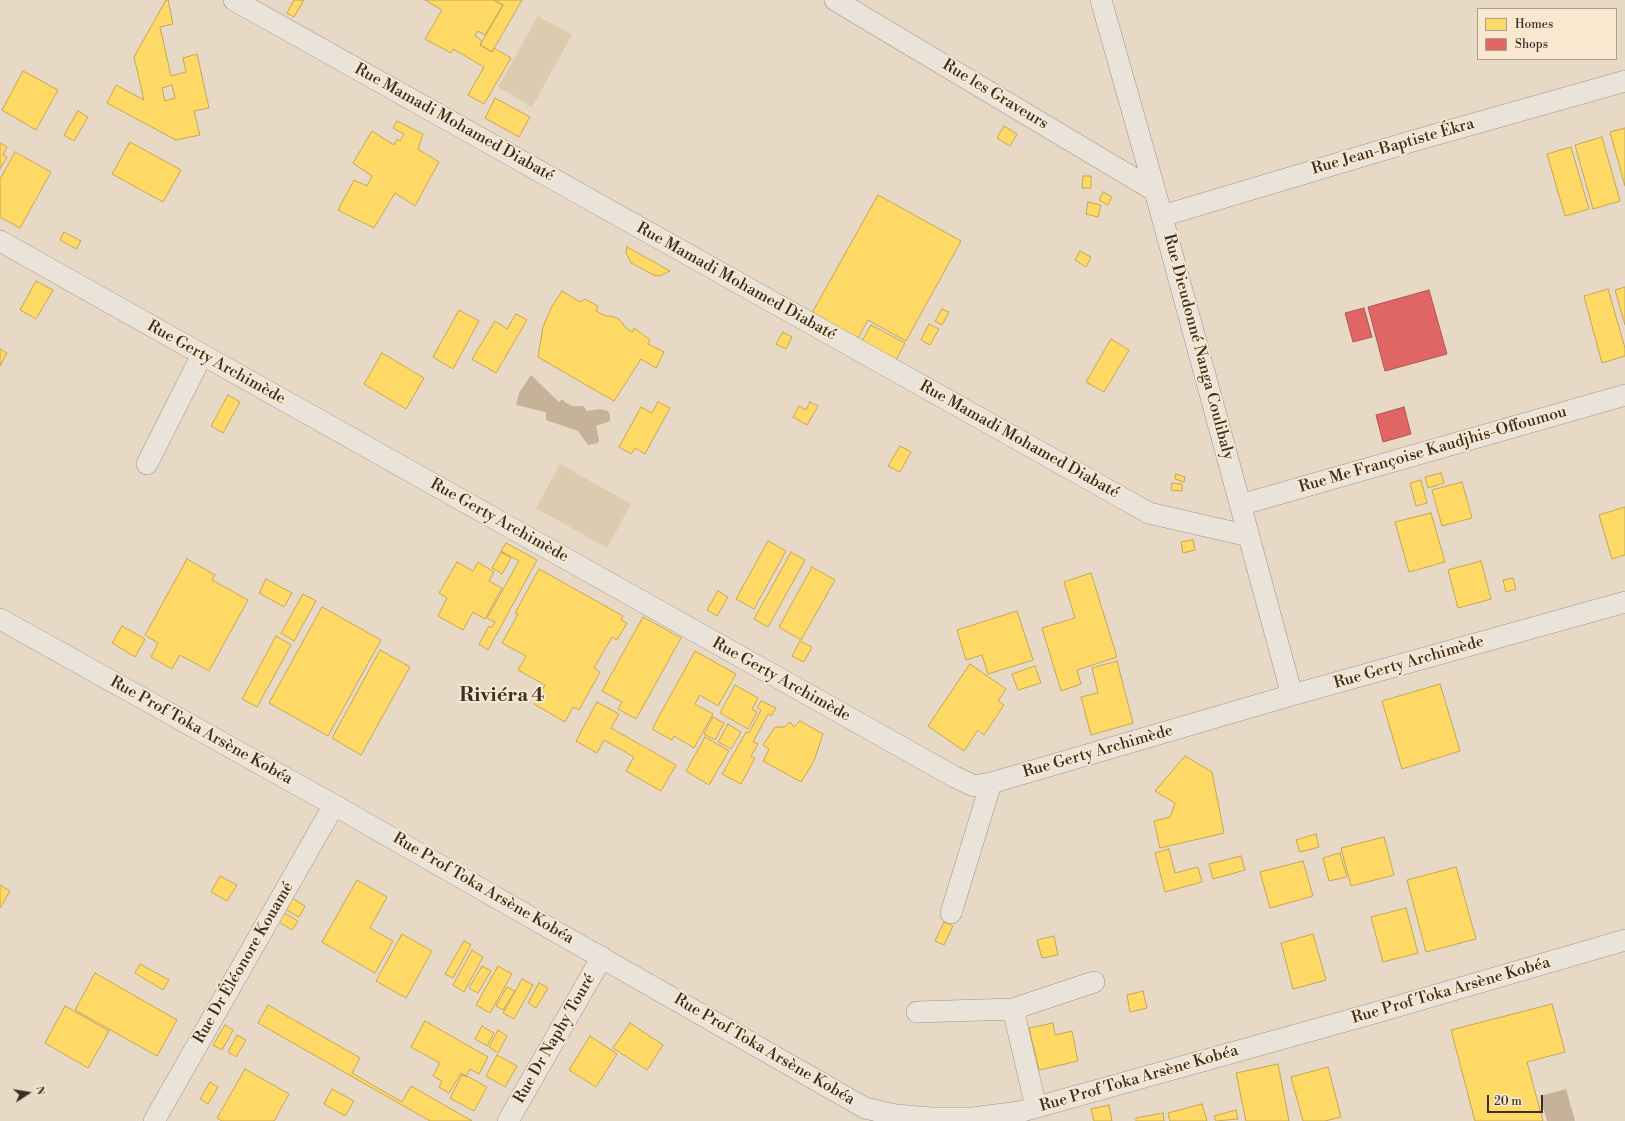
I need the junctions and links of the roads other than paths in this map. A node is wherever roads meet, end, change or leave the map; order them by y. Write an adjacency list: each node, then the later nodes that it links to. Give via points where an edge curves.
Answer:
1 (234, 0): 12 (street, Rue Mamadi Mohamed Diabaté, via 1149,513)
2 (836, 0): 5 (street, Rue les Graveurs)
3 (1101, 0): 5 (street, Rue Dieudonné Nanga Coulibaly)
4 (1625, 81): 6 (street, Rue Jean-Baptiste Ékra)
5 (1155, 191): 6 (street, Rue Dieudonné Nanga Coulibaly)
6 (1162, 216): 11 (street, Rue Dieudonné Nanga Coulibaly)
7 (0, 240): 8 (street, Rue Gerty Archimède)
8 (202, 355): 10 (street); 16 (street, Rue Gerty Archimède, via 953,776 974,786)
9 (1625, 395): 11 (street, Rue Me Françoise Kaudjhis-Offoumou)
10 (147, 464)
11 (1240, 505): 12 (street, Rue Dieudonné Nanga Coulibaly)
12 (1249, 536): 15 (street, Rue Dieudonné Nanga Coulibaly)
13 (1625, 602): 15 (street, Rue Gerty Archimède)
14 (0, 619): 17 (street, Rue Prof Toka Arsène Kobéa)
15 (1292, 695): 16 (street, Rue Gerty Archimède)
16 (991, 783): 18 (street)
17 (334, 805): 20 (street, Rue Prof Toka Arsène Kobéa); 26 (street, Rue Dr Éléonore Kouamé)
18 (951, 913)
19 (1625, 940): 24 (street, Rue Prof Toka Arsène Kobéa)
20 (602, 957): 25 (street, Rue Prof Toka Arsène Kobéa); 27 (street, Rue Dr Naphy Touré)
21 (1094, 982): 22 (street)
22 (1013, 1009): 23 (street); 24 (street)
23 (917, 1012)
24 (1036, 1107): 25 (street, Rue Prof Toka Arsène Kobéa, via 1019,1112 973,1118)
25 (861, 1115)
26 (154, 1121)
27 (508, 1121)

